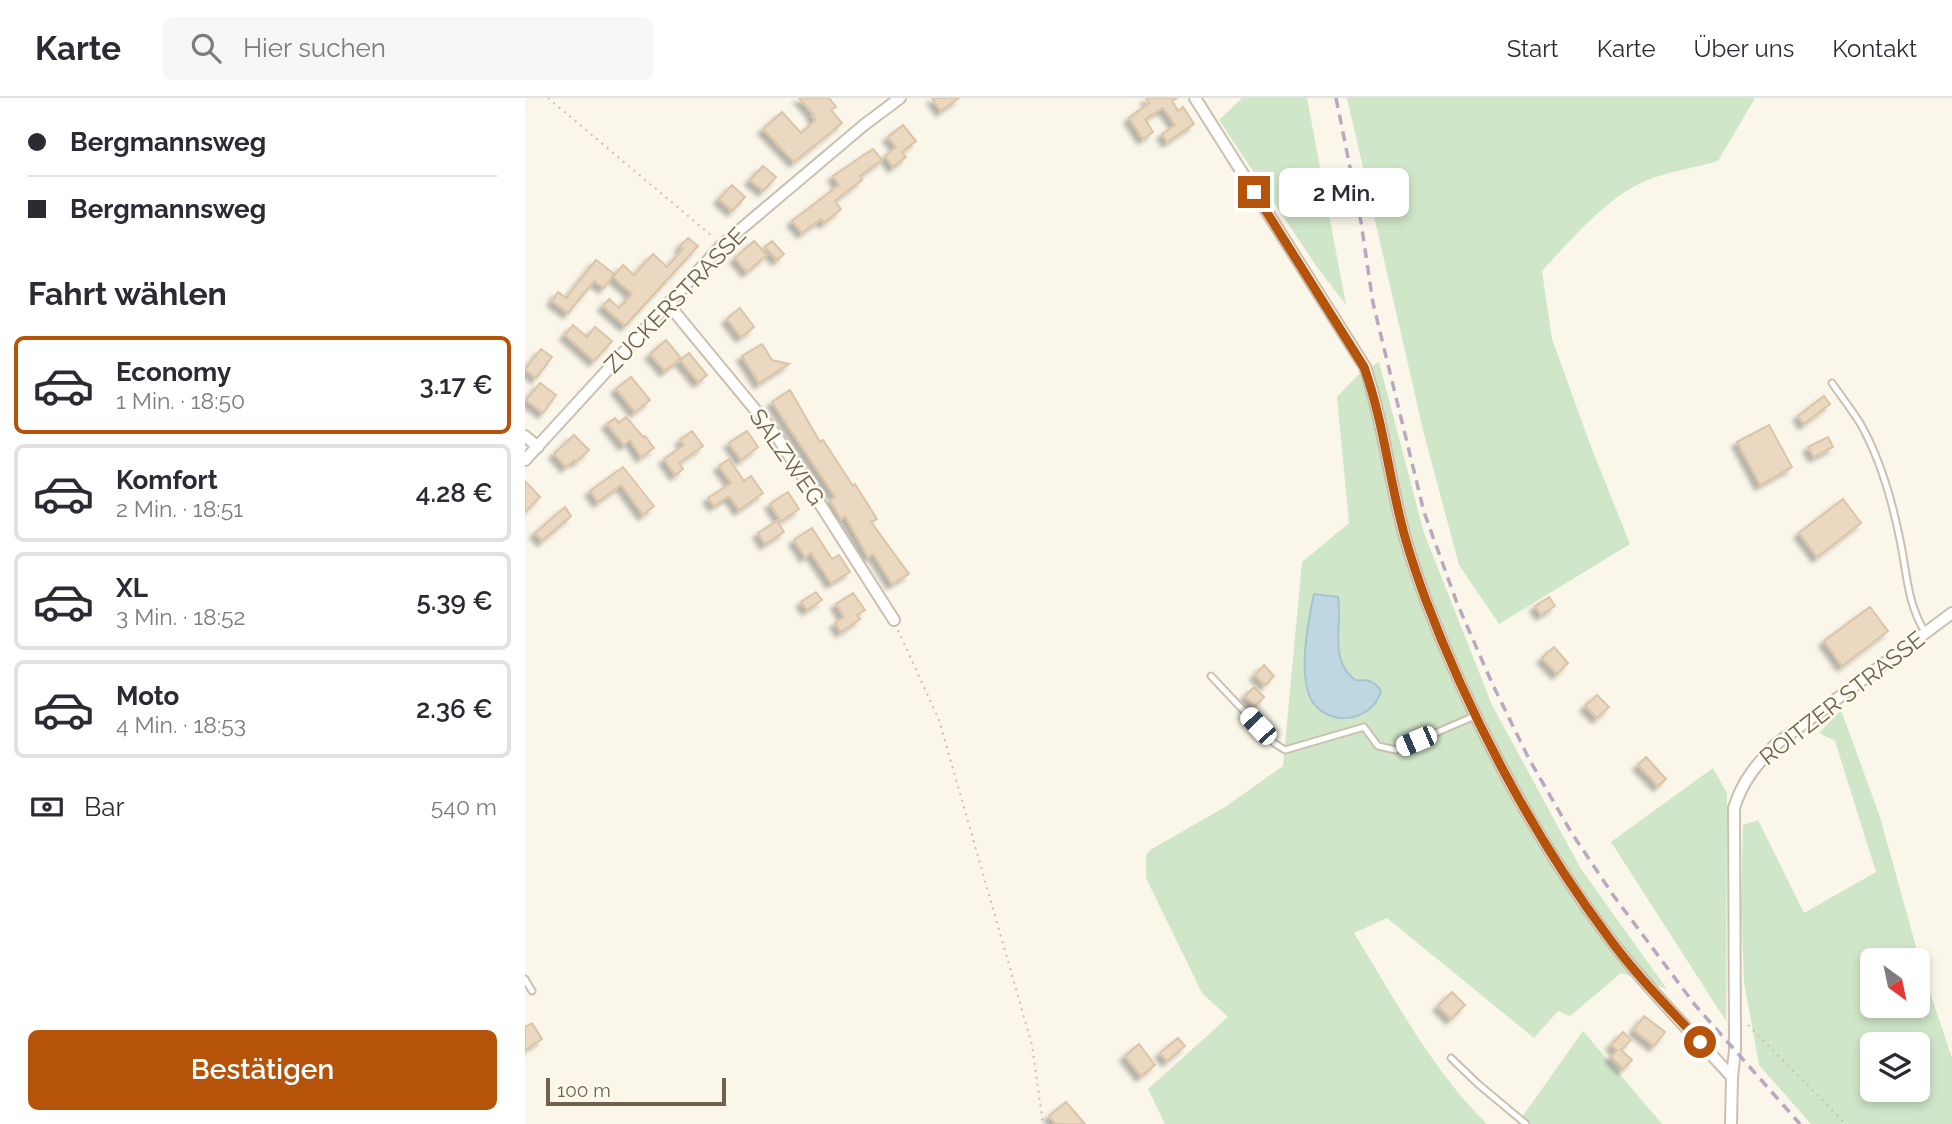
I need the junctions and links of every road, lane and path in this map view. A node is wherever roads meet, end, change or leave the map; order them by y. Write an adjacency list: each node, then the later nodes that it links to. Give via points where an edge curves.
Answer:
1 (548, 98): 4 (path)
2 (900, 98): 4 (street, ZUCKERSTRASSE)
3 (1195, 98): 14 (street, via 1364,367 1409,549 1452,664)
4 (722, 244): 5 (street, ZUCKERSTRASSE)
5 (668, 304): 8 (street, ZUCKERSTRASSE); 11 (street, SALZWEG, via 776,435)
6 (1832, 383): 12 (lane, via 1874,452 1901,541 1910,597)
7 (525, 436): 8 (street)
8 (538, 447): 9 (street, ZUCKERSTRASSE)
9 (525, 460)
10 (1952, 613): 12 (street, ROITZER STRASSE)
11 (894, 620): 20 (path, via 939,720 1032,1045)
12 (1925, 633): 17 (street, ROITZER STRASSE, via 1775,745 1740,788 1734,808)
13 (1211, 676): 14 (lane, via 1285,750 1364,727 1378,746 1396,750)
14 (1477, 715): 19 (street, via 1538,831 1600,926)
15 (525, 979): 16 (lane)
16 (532, 991)
17 (1735, 1012): 19 (street, ROITZER STRASSE); 23 (path)
18 (1451, 1058): 21 (lane)
19 (1732, 1077): 22 (street, ROITZER STRASSE)
20 (1043, 1124)
21 (1527, 1124)
22 (1731, 1124)
23 (1846, 1124)

